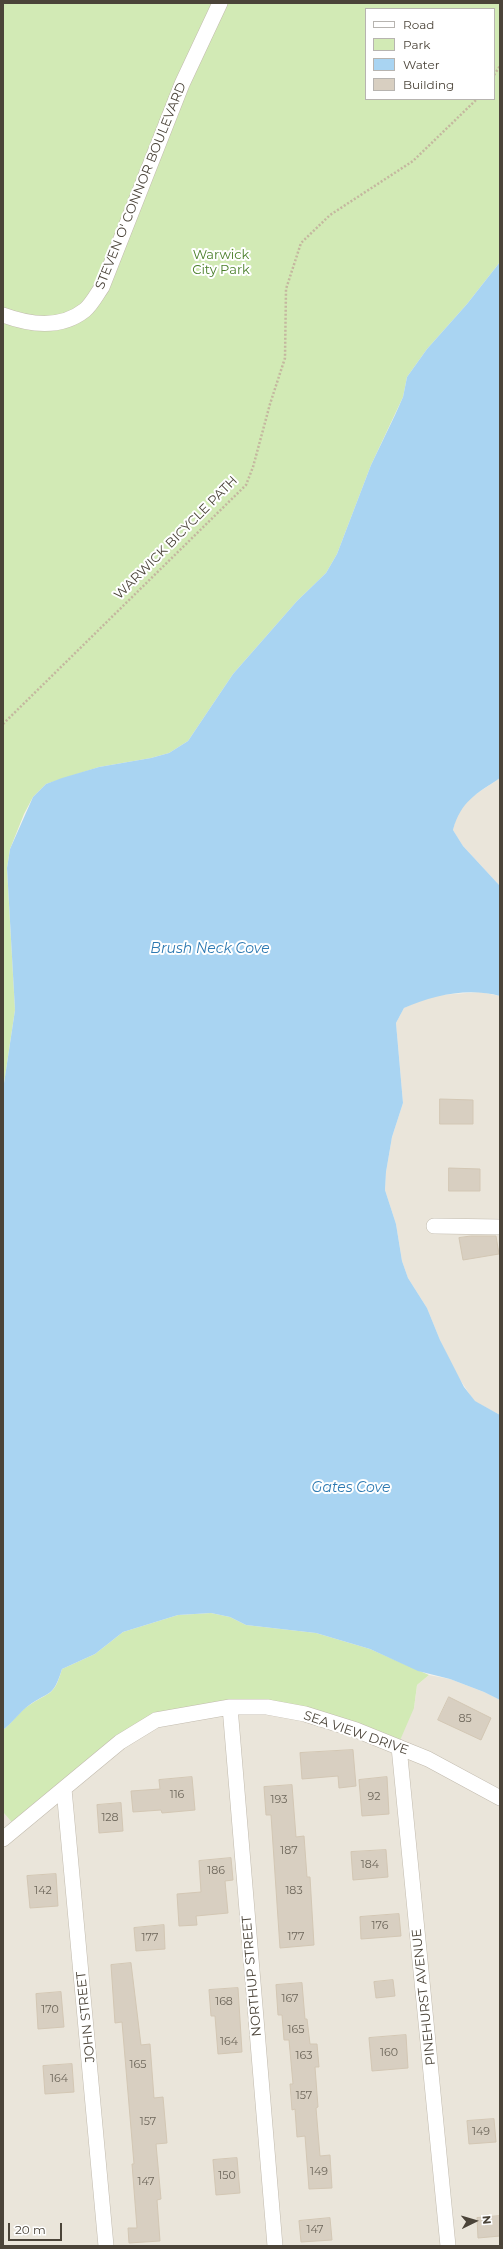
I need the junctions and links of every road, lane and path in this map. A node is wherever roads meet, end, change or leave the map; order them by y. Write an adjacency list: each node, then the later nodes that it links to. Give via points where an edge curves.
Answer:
1 (220, 3): 3 (street, STEVEN O' CONNOR BOULEVARD, via 182,84 102,287 86,309 64,321 42,324 19,321)
2 (476, 100): 4 (path, WARWICK BICYCLE PATH, via 413,161 330,215 301,243 286,289 285,358 254,467 246,485)
3 (3, 315)
4 (3, 724)
5 (434, 1226): 6 (street)
6 (500, 1226)
7 (230, 1707): 8 (street, SEA VIEW DRIVE, via 267,1707 305,1714); 9 (street, SEA VIEW DRIVE, via 156,1720 120,1742); 13 (street, NORTHUP STREET)
8 (399, 1747): 10 (street, SEA VIEW DRIVE, via 428,1759); 14 (street, PINEHURST AVENUE)
9 (64, 1789): 11 (street, SEA VIEW DRIVE); 12 (street, JOHN STREET)
10 (500, 1798)
11 (3, 1839)
12 (106, 2246)
13 (275, 2246)
14 (448, 2246)

